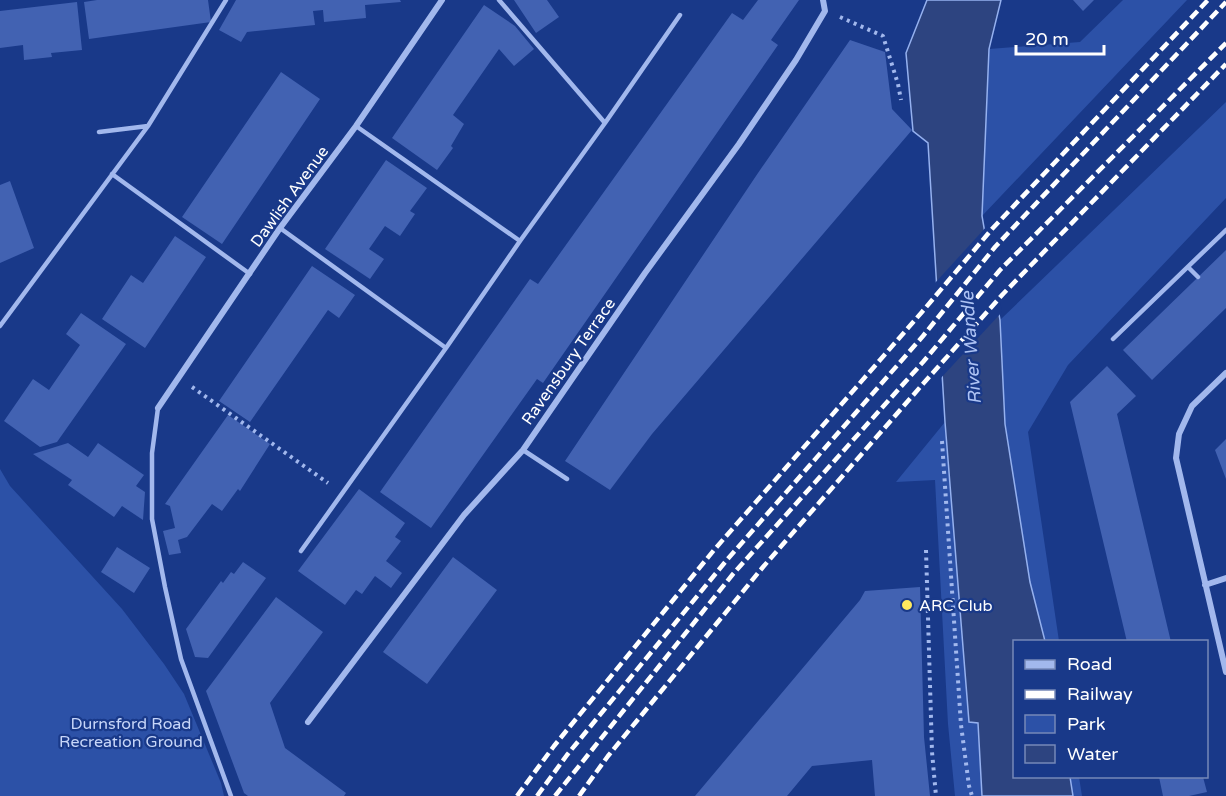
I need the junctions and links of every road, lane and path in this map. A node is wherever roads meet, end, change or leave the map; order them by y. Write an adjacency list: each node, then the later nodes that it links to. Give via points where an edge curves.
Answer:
1 (226, 0): 9 (lane)
2 (442, 0): 10 (street, Dawlish Avenue)
3 (500, 0): 8 (lane)
4 (823, 0): 5 (street)
5 (825, 11): 7 (path, via 883,36); 26 (street, Ravensbury Terrace, via 739,144)
6 (680, 15): 8 (lane)
7 (901, 100)
8 (605, 123): 15 (lane)
9 (148, 126): 11 (lane); 12 (lane)
10 (356, 126): 13 (street, Dawlish Avenue); 15 (lane)
11 (99, 132)
12 (112, 174): 17 (lane); 19 (lane)
13 (280, 228): 17 (street, Dawlish Avenue); 21 (lane)
14 (1226, 230): 16 (lane)
15 (520, 241): 21 (lane)
16 (1188, 267): 18 (lane); 20 (lane)
17 (250, 274): 23 (street, Dawlish Avenue)
18 (1198, 277)
19 (0, 326)
20 (1113, 339)
21 (446, 348): 28 (lane)
22 (1226, 373): 32 (street, via 1192,406 1179,434 1176,458)
23 (179, 378): 24 (street, Dawlish Avenue); 28 (path)
24 (158, 408): 35 (lane, via 152,453 156,542 181,659)
25 (942, 441): 37 (path, via 961,725)
26 (523, 450): 27 (lane); 34 (street, Ravensbury Terrace, via 464,515)
27 (567, 479)
28 (343, 493): 29 (lane)
29 (301, 550)
30 (926, 550): 36 (path)
31 (1226, 578): 32 (street)
32 (1205, 585): 33 (street)
33 (1226, 672)
34 (308, 722)
35 (231, 796)
36 (936, 796)
37 (972, 796)

